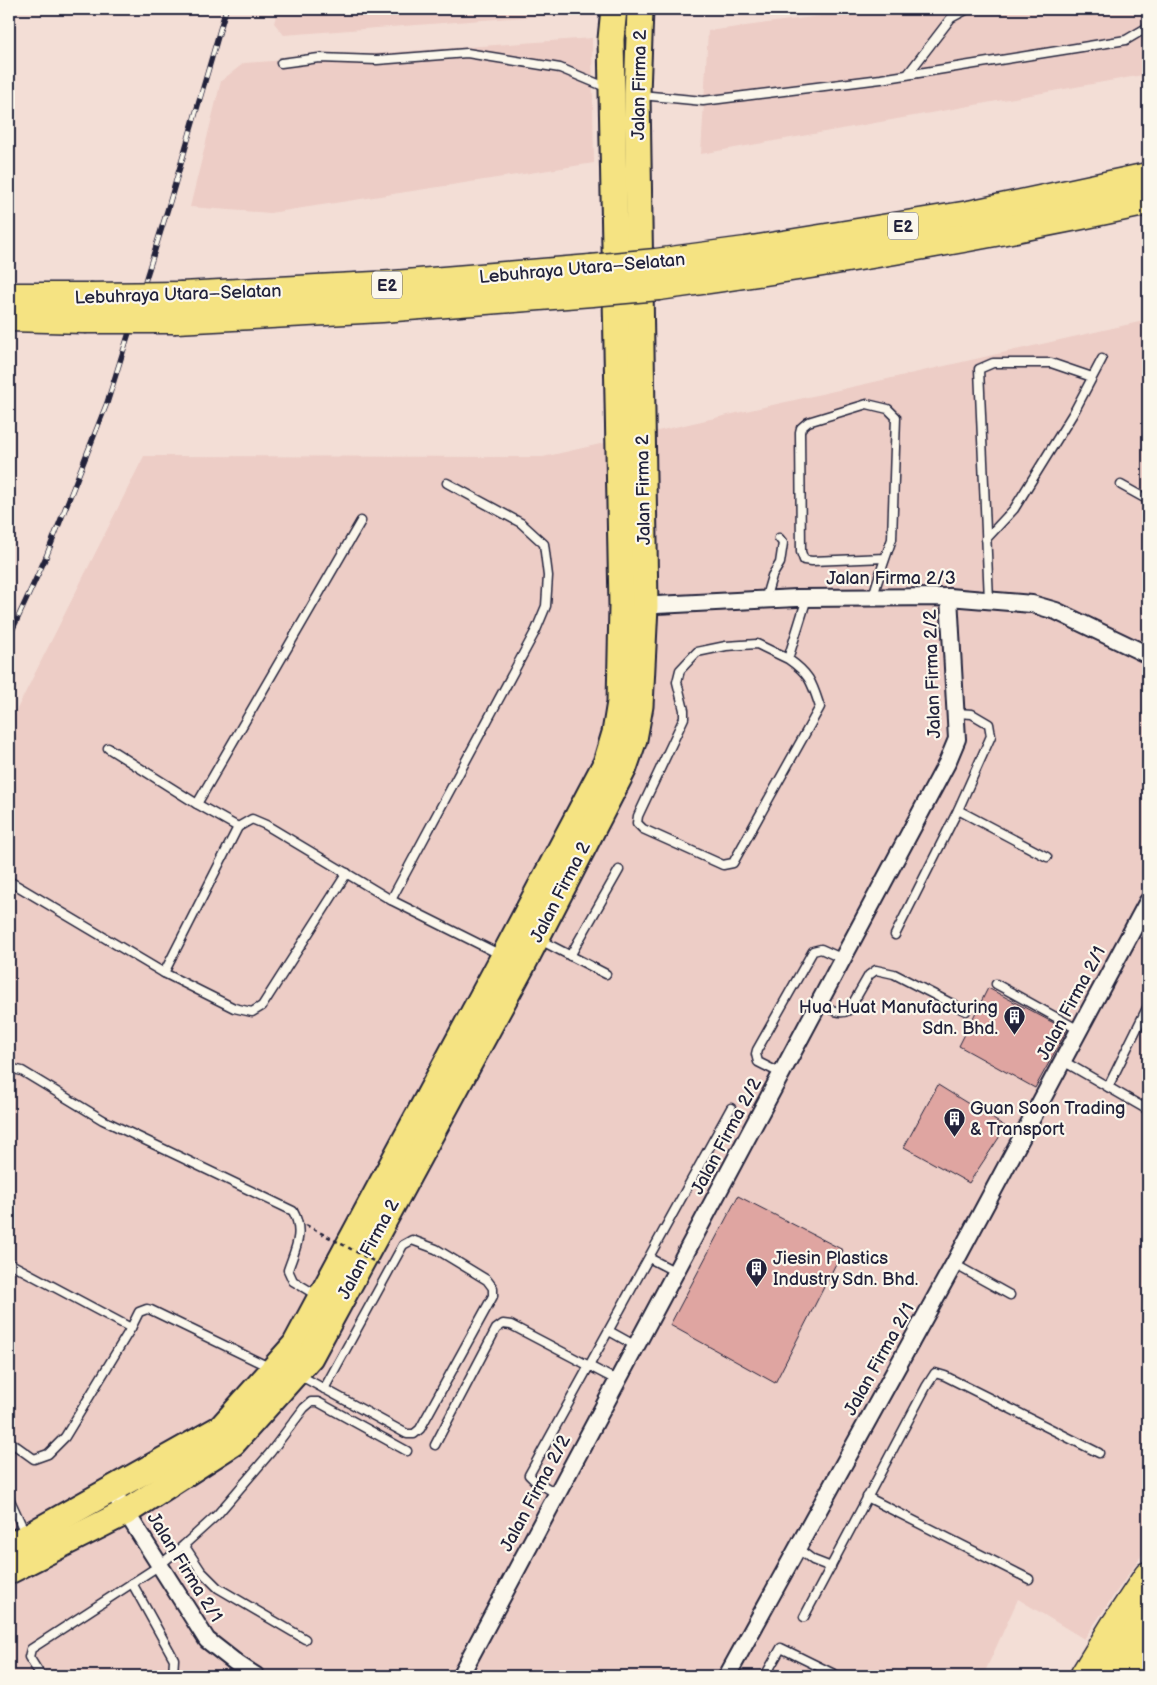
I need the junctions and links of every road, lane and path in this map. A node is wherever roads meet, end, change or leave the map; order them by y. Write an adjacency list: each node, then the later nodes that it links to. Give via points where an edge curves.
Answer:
1 (614, 9): 7 (main road, Jalan Firma 2)
2 (640, 9): 8 (main road, Jalan Firma 2)
3 (968, 9): 6 (lane, via 951,18)
4 (1148, 27): 6 (lane, via 1126,40)
5 (281, 63): 7 (lane, via 320,58 377,60 467,54 560,68)
6 (908, 74): 8 (lane, via 703,102)
7 (612, 90): 31 (main road, Jalan Firma 2)
8 (637, 94): 31 (main road, Jalan Firma 2)
9 (1148, 177): 13 (highway, Lebuhraya Utara–Selatan / E2, via 960,216 746,251)
10 (1148, 201): 12 (highway, Lebuhraya Utara–Selatan / E2)
11 (1148, 220): 12 (highway, via 939,256)
12 (906, 248): 13 (highway, Lebuhraya Utara–Selatan / E2, via 782,270)
13 (657, 274): 15 (highway, Lebuhraya Utara–Selatan / E2, bridge, via 592,280 394,285 179,307)
14 (9, 297): 15 (highway, Lebuhraya Utara–Selatan / E2)
15 (87, 308): 16 (highway, Lebuhraya Utara–Selatan / E2)
16 (9, 317)
17 (1102, 359): 18 (lane)
18 (1092, 377): 24 (lane, via 1014,509); 24 (lane, via 1050,363 992,363 979,369)
19 (447, 482): 43 (lane, via 521,524 544,544 548,576 546,606)
20 (1120, 485): 21 (lane)
21 (1148, 500)
22 (361, 521): 36 (lane)
23 (779, 538): 29 (lane, via 783,543 780,563 772,576)
24 (986, 539): 30 (lane)
25 (885, 558): 25 (lane, via 892,539 896,417 888,409 867,404 808,422 800,432 801,552 804,560); 28 (lane)
26 (949, 597): 28 (street, Jalan Firma 2/3); 30 (street, Jalan Firma 2/3); 34 (street, Jalan Firma 2/2)
27 (807, 598): 28 (street, Jalan Firma 2/3); 29 (street, Jalan Firma 2/3); 33 (lane)
28 (873, 598)
29 (765, 600): 31 (street, Jalan Firma 2/3)
30 (989, 600): 32 (street, Jalan Firma 2/3, via 1032,604 1056,611)
31 (633, 606): 46 (main road, Jalan Firma 2, via 640,706 634,739 624,768); 49 (main road, Jalan Firma 2, via 615,733 606,763)
32 (1148, 655)
33 (788, 659): 33 (lane, via 803,669 820,707 733,863 723,865 643,829 637,823 638,816 684,718 677,682 680,670 697,652 726,646 757,644)
34 (957, 713): 37 (lane, via 972,714 989,724 991,736); 48 (street, Jalan Firma 2/2, via 957,739 947,763)
35 (108, 748): 36 (lane)
36 (197, 804): 38 (lane)
37 (958, 810): 39 (lane); 45 (lane)
38 (238, 827): 41 (lane, via 252,820); 50 (lane)
39 (1047, 857)
40 (619, 870): 47 (lane)
41 (347, 873): 43 (lane); 50 (lane, via 262,1006 252,1012 234,1008)
42 (9, 881): 50 (lane)
43 (391, 900): 49 (lane)
44 (1148, 901): 56 (street, Jalan Firma 2/1)
45 (895, 935)
46 (536, 938): 47 (lane); 49 (main road, Jalan Firma 2)
47 (570, 956): 51 (lane)
48 (843, 959): 53 (street, Jalan Firma 2/2); 59 (lane, via 821,949 813,951 757,1050 758,1062)
49 (513, 961): 70 (main road, Jalan Firma 2); 75 (main road, Jalan Firma 2, via 310,1356)
50 (164, 973)
51 (606, 974)
52 (996, 984): 56 (lane)
53 (819, 1004): 55 (lane, via 846,1012 869,975 876,970 894,974); 59 (street, Jalan Firma 2/2)
54 (1148, 1006): 60 (lane)
55 (966, 1011)
56 (1079, 1030): 57 (street, Jalan Firma 2/1)
57 (1063, 1061): 60 (lane); 67 (street, Jalan Firma 2/1)
58 (9, 1068): 70 (lane, via 22,1071 103,1120 293,1211 300,1228 288,1270 293,1281)
59 (782, 1074): 68 (street, Jalan Firma 2/2)
60 (1108, 1087): 62 (lane)
61 (731, 1108): 64 (lane)
62 (1148, 1110)
63 (306, 1225): 66 (path, bridge)
64 (649, 1258): 68 (lane); 72 (lane)
65 (9, 1263): 71 (lane)
66 (379, 1264)
67 (954, 1264): 69 (lane); 90 (street, Jalan Firma 2/1)
68 (676, 1272): 73 (street, Jalan Firma 2/2)
69 (1010, 1295)
70 (320, 1297): 75 (main road, Jalan Firma 2)
71 (130, 1328): 75 (lane, via 139,1312 151,1310); 78 (lane, via 65,1437 48,1454 34,1459)
72 (609, 1331): 73 (lane); 74 (lane)
73 (636, 1346): 76 (street, Jalan Firma 2/2)
74 (589, 1366): 76 (lane); 79 (lane, via 511,1325 503,1324 496,1329); 83 (lane, via 529,1476)
75 (284, 1371): 77 (lane); 82 (main road, Jalan Firma 2, via 221,1428); 87 (main road, Jalan Firma 2, via 234,1443)
76 (618, 1381): 83 (street, Jalan Firma 2/2)
77 (324, 1389): 77 (lane, via 404,1245 412,1240 436,1249 487,1280 493,1288 493,1296 420,1429 414,1434 407,1434)
78 (9, 1441)
79 (435, 1445)
80 (406, 1451): 89 (lane, via 318,1402 311,1402 217,1515)
81 (1099, 1453): 84 (lane, via 935,1373)
82 (112, 1490): 87 (street, Jalan Firma 2/1); 88 (main road, Jalan Firma 2)
83 (558, 1494): 105 (street, Jalan Firma 2/2)
84 (867, 1497): 92 (lane); 95 (lane)
85 (9, 1498): 86 (lane)
86 (11, 1508): 88 (lane)
87 (126, 1512): 91 (street, Jalan Firma 2/1); 93 (main road, Jalan Firma 2)
88 (18, 1542)
89 (184, 1545): 91 (lane); 99 (lane, via 218,1588)
90 (797, 1548): 92 (lane); 106 (street, Jalan Firma 2/1)
91 (160, 1565): 96 (lane); 104 (street, Jalan Firma 2/1, via 207,1640)
92 (830, 1567): 98 (lane)
93 (9, 1571)
94 (1148, 1576): 109 (highway)
95 (1028, 1579)
96 (132, 1584): 102 (lane, via 31,1649 29,1657); 103 (lane, via 174,1659)
97 (1148, 1616): 110 (highway)
98 (804, 1617)
99 (305, 1638)
100 (1148, 1662): 111 (highway)
101 (1148, 1671): 112 (highway)
102 (41, 1676)
103 (173, 1676)
104 (256, 1676)
105 (460, 1676)
106 (727, 1676)
107 (765, 1676): 108 (lane, via 781,1648)
108 (838, 1676)
109 (1084, 1676)
110 (1110, 1676)
111 (1141, 1676)
112 (1147, 1676)

